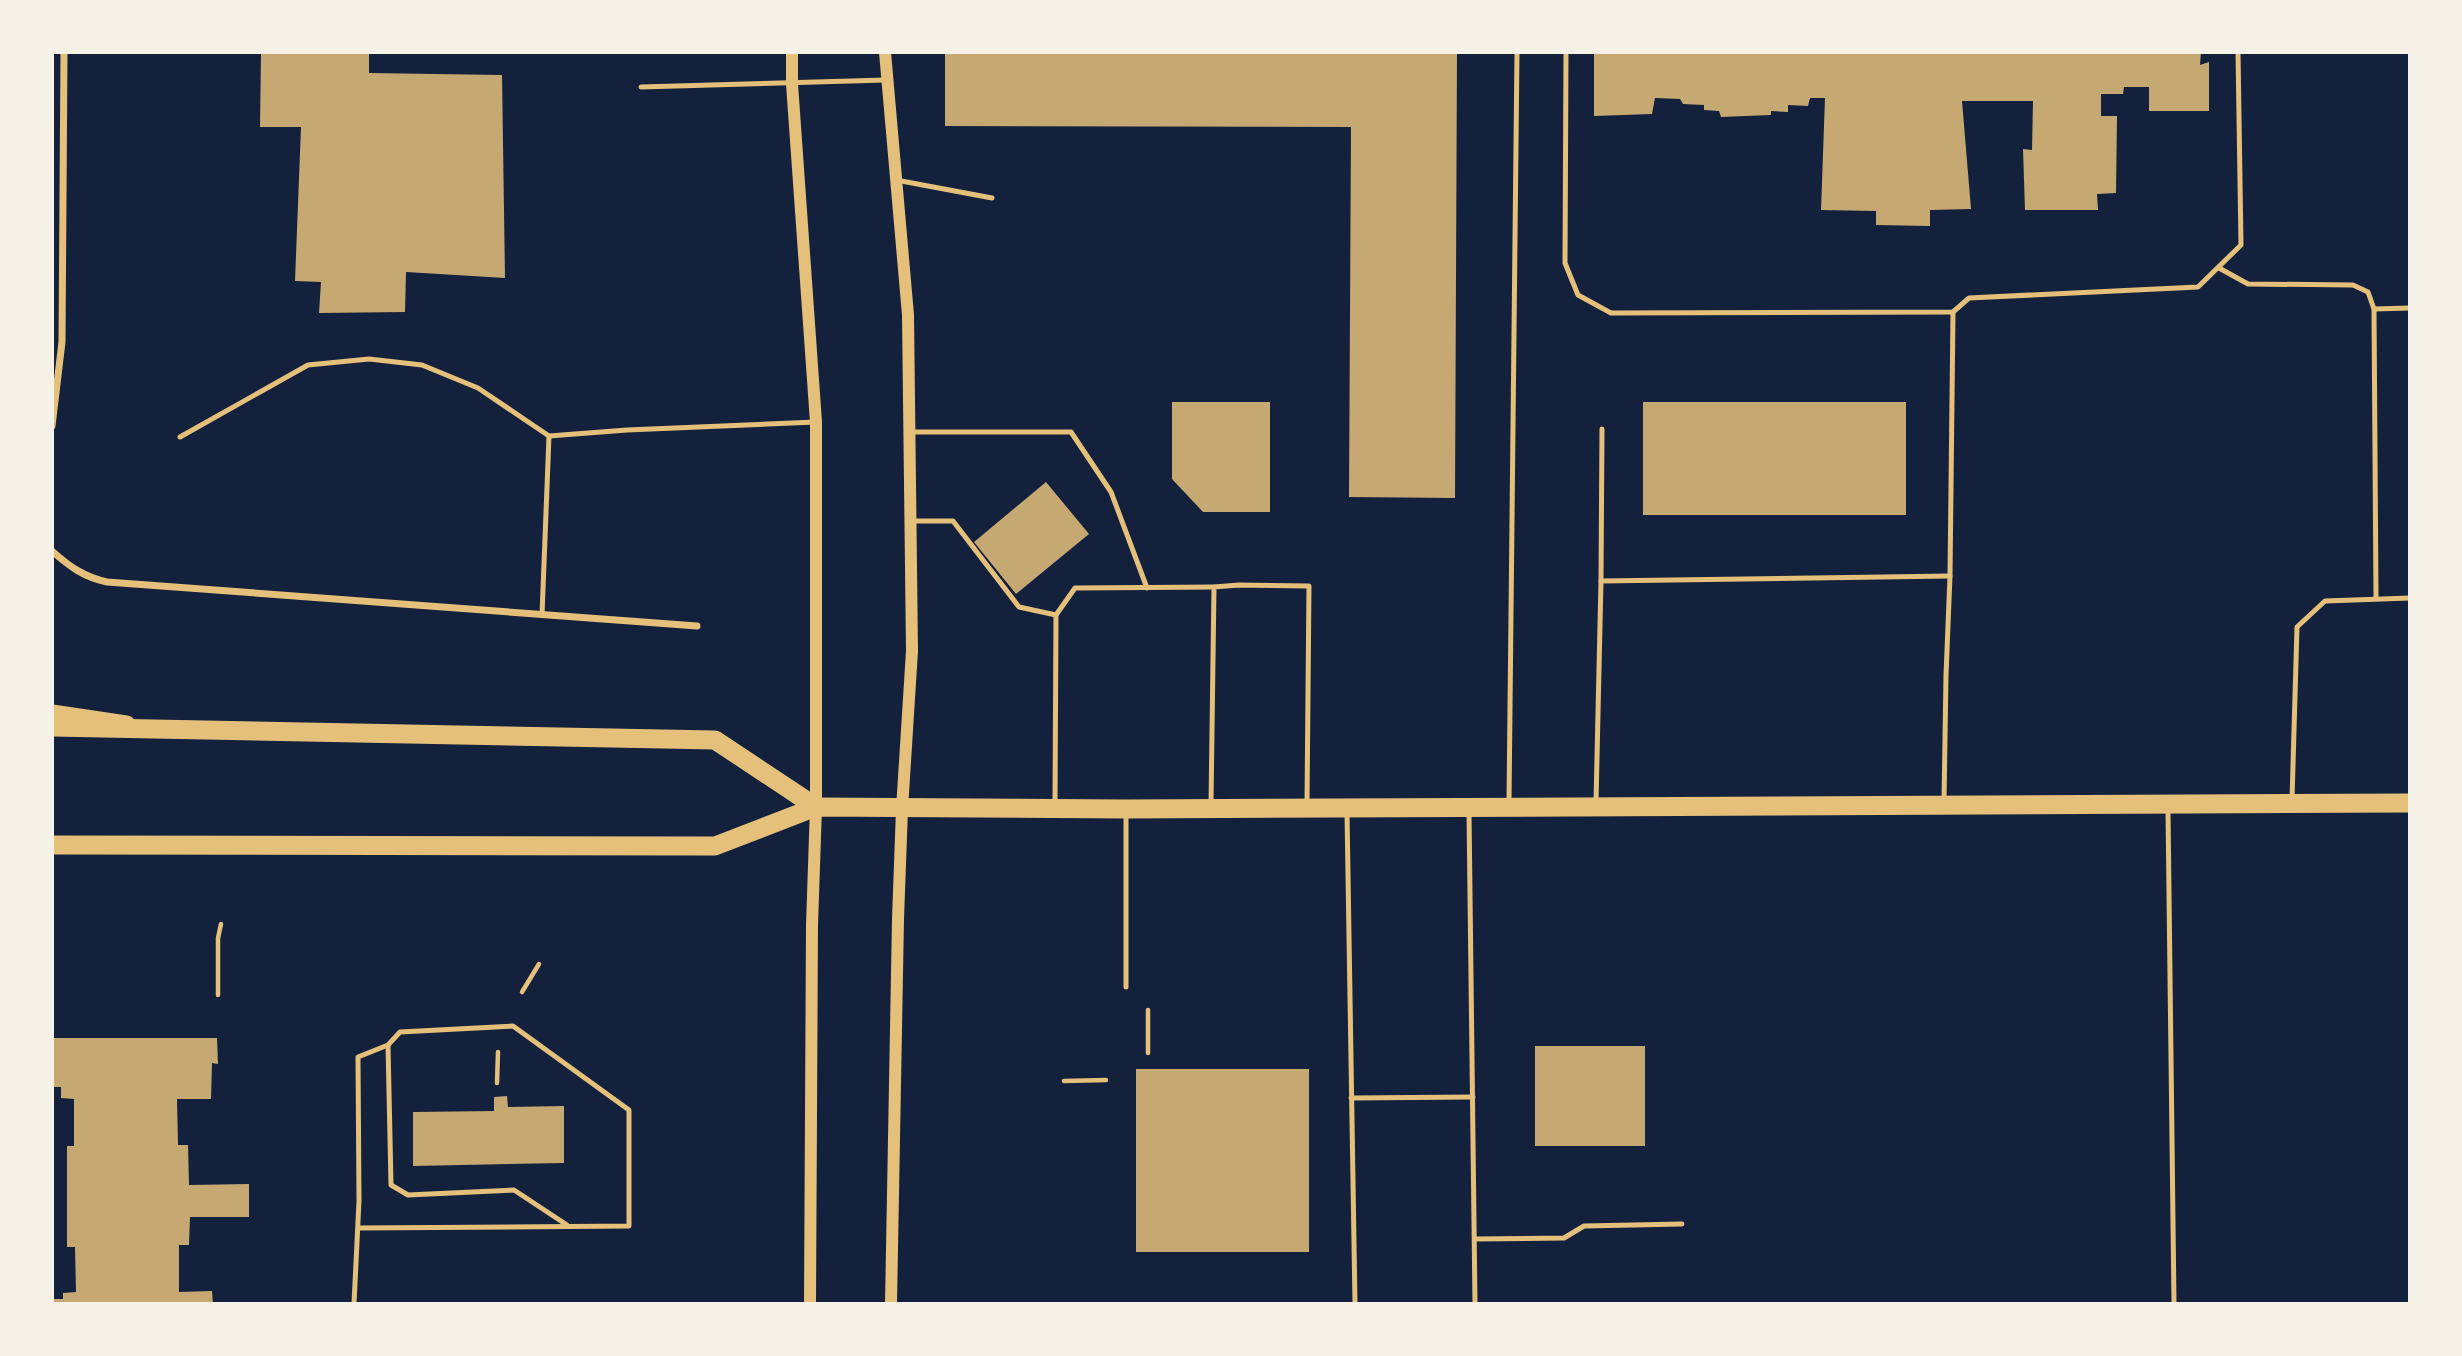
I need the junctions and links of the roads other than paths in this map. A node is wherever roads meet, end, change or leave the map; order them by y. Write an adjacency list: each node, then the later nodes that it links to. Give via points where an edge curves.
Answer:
1 (64, 52): 17 (street)
2 (792, 52): 8 (street)
3 (885, 52): 7 (street)
4 (1517, 52): 43 (lane)
5 (1566, 52): 15 (lane, via 1565,263 1578,295 1611,313)
6 (2238, 52): 12 (lane, via 2241,246)
7 (887, 80): 8 (lane); 10 (street)
8 (792, 84): 9 (lane); 18 (street)
9 (641, 87)
10 (896, 180): 11 (lane); 21 (street, via 908,316)
11 (992, 198)
12 (2219, 268): 14 (lane, via 2248,284 2353,285 2368,292); 15 (lane, via 2198,287 1969,298)
13 (2410, 308): 14 (lane)
14 (2374, 309): 30 (lane)
15 (1953, 312): 26 (lane)
16 (52, 342): 17 (lane)
17 (62, 342): 19 (street)
18 (816, 422): 22 (lane); 45 (street)
19 (52, 426)
20 (1602, 429): 27 (lane)
21 (909, 432): 24 (street); 29 (lane, via 1071,432 1111,492)
22 (548, 436): 23 (lane, via 478,388 422,365 369,359 308,365); 32 (lane)
23 (180, 437)
24 (911, 521): 33 (lane, via 953,521 1019,607); 50 (street, via 912,661)
25 (52, 551): 32 (street, via 87,578 107,582)
26 (1950, 576): 27 (lane); 41 (lane)
27 (1601, 581): 44 (lane)
28 (1214, 587): 29 (lane); 46 (lane); 47 (lane, via 1309,586)
29 (1147, 588): 33 (lane, via 1075,589)
30 (2376, 598): 31 (lane); 39 (lane, via 2325,601 2297,627)
31 (2410, 598)
32 (542, 615): 34 (street)
33 (1056, 615): 48 (lane)
34 (697, 626)
35 (52, 715): 36 (highway)
36 (126, 726): 37 (highway); 45 (highway, via 715,740)
37 (52, 727)
38 (2168, 803): 39 (highway); 41 (highway); 66 (lane)
39 (2291, 803): 40 (highway)
40 (2410, 803)
41 (1944, 805): 44 (highway)
42 (1469, 806): 43 (highway); 49 (highway); 55 (lane)
43 (1509, 806): 44 (highway)
44 (1596, 806)
45 (816, 807): 50 (highway); 52 (highway, via 715,846); 62 (street)
46 (1211, 807): 47 (highway); 51 (highway)
47 (1307, 807): 49 (highway)
48 (1055, 808): 50 (highway); 51 (highway)
49 (1347, 808): 56 (lane)
50 (902, 809): 63 (street)
51 (1126, 809): 53 (lane)
52 (52, 845)
53 (1126, 987)
54 (388, 1045): 58 (lane, via 391,1185 408,1195 513,1190); 58 (lane, via 400,1032 513,1026 629,1110 629,1226); 59 (lane, via 358,1057)
55 (1473, 1097): 56 (lane); 60 (lane)
56 (1351, 1098): 64 (lane)
57 (1682, 1224): 60 (lane, via 1584,1226 1564,1238)
58 (568, 1226): 59 (lane)
59 (358, 1228): 61 (lane)
60 (1475, 1239): 65 (lane)
61 (354, 1304)
62 (810, 1304)
63 (891, 1304)
64 (1355, 1304)
65 (1475, 1304)
66 (2174, 1304)

